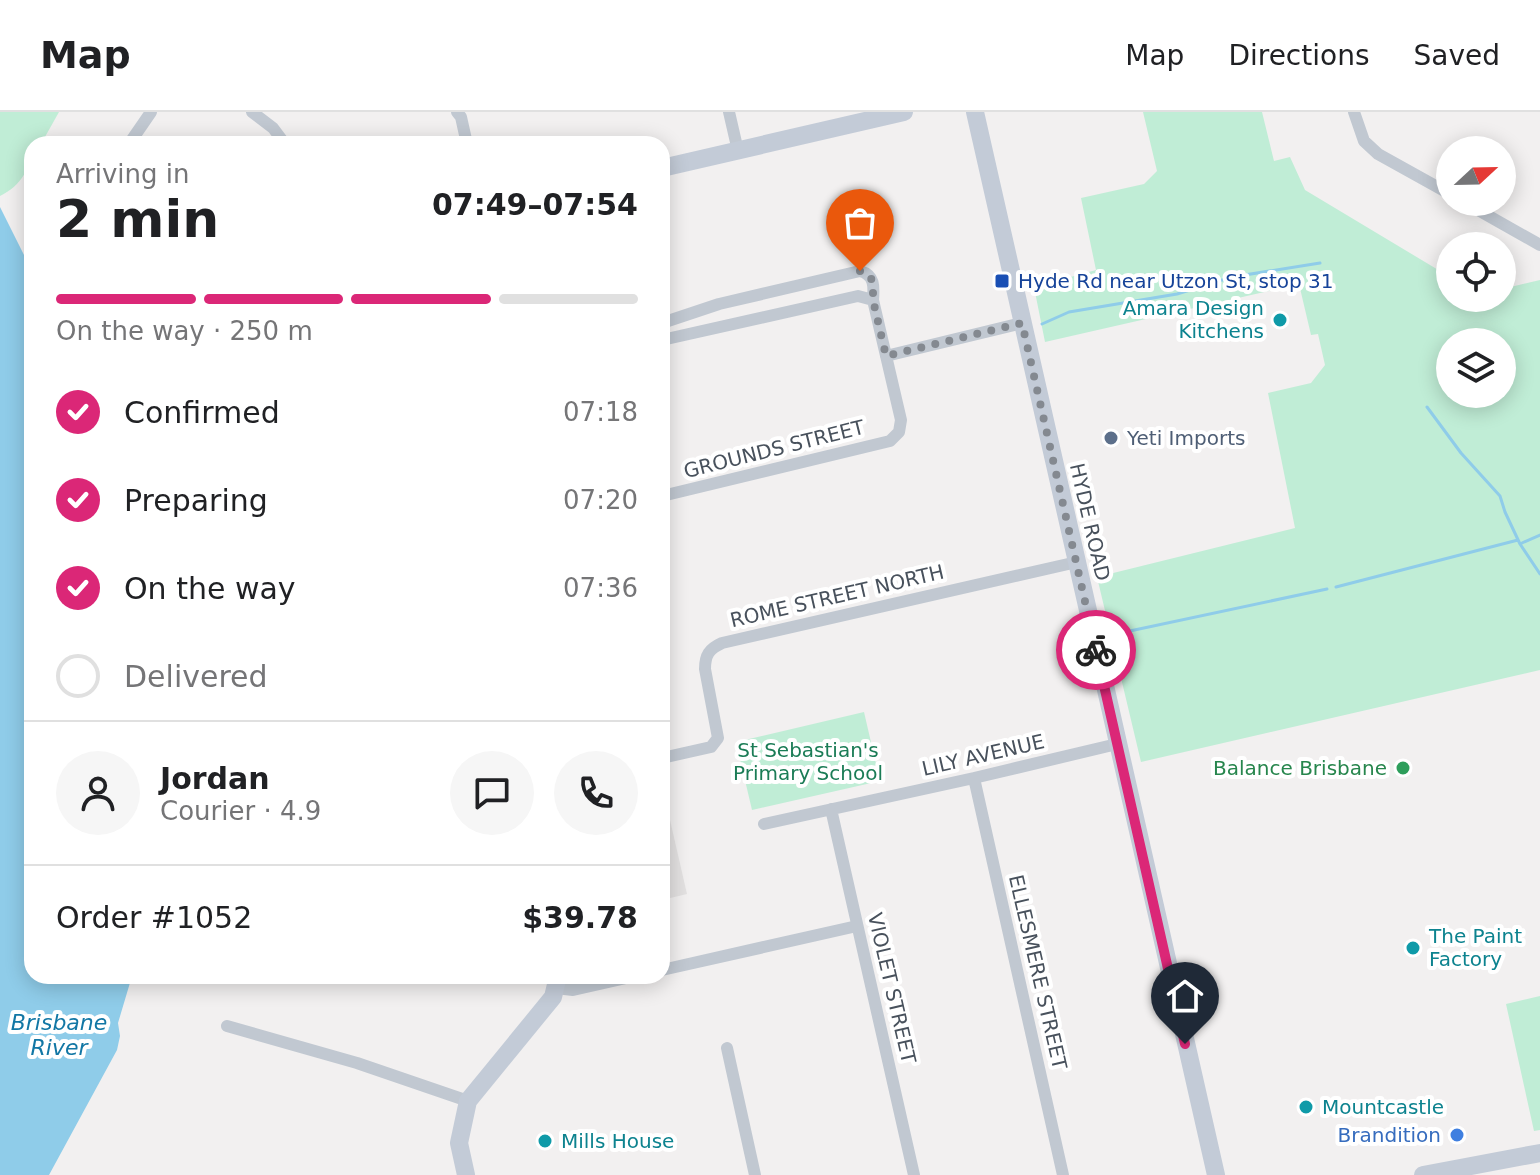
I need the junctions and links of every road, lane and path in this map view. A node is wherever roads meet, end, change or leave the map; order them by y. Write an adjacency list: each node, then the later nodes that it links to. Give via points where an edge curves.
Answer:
1 (151, 112): 8 (street)
2 (252, 112): 9 (street)
3 (457, 112): 10 (street)
4 (729, 112): 11 (street)
5 (904, 112): 11 (street)
6 (975, 112): 18 (street, HYDE ROAD)
7 (1354, 112): 13 (street, via 1364,141 1378,154)
8 (134, 136)
9 (279, 136)
10 (465, 136)
11 (738, 151): 12 (street)
12 (670, 166)
13 (1436, 186)
14 (1489, 216): 15 (street)
15 (1540, 245)
16 (873, 300): 17 (street, GROUNDS STREET, via 870,276 860,271); 19 (street, via 858,296); 20 (street, GROUNDS STREET)
17 (670, 320)
18 (1022, 323): 20 (street); 22 (street, HYDE ROAD)
19 (670, 338)
20 (886, 356): 21 (street, GROUNDS STREET, via 901,420 890,441)
21 (670, 494)
22 (1077, 562): 23 (street, HYDE ROAD); 24 (street, ROME STREET NORTH, via 722,643 705,658 718,738 711,747)
23 (1117, 744): 25 (street, LILY AVENUE); 41 (street, HYDE ROAD)
24 (670, 756)
25 (974, 778): 26 (street, LILY AVENUE); 40 (street, ELLESMERE STREET)
26 (831, 809): 27 (street, LILY AVENUE); 28 (street, VIOLET STREET)
27 (764, 824)
28 (857, 926): 29 (street); 39 (street, VIOLET STREET)
29 (670, 968)
30 (556, 984): 35 (street, via 553,997)
31 (561, 984): 32 (street, via 573,990)
32 (600, 984)
33 (227, 1026): 35 (street)
34 (727, 1048): 38 (street)
35 (468, 1101): 37 (street, via 459,1143)
36 (1540, 1153): 42 (street)
37 (466, 1175)
38 (755, 1175)
39 (914, 1175)
40 (1063, 1175)
41 (1216, 1175)
42 (1423, 1175)

